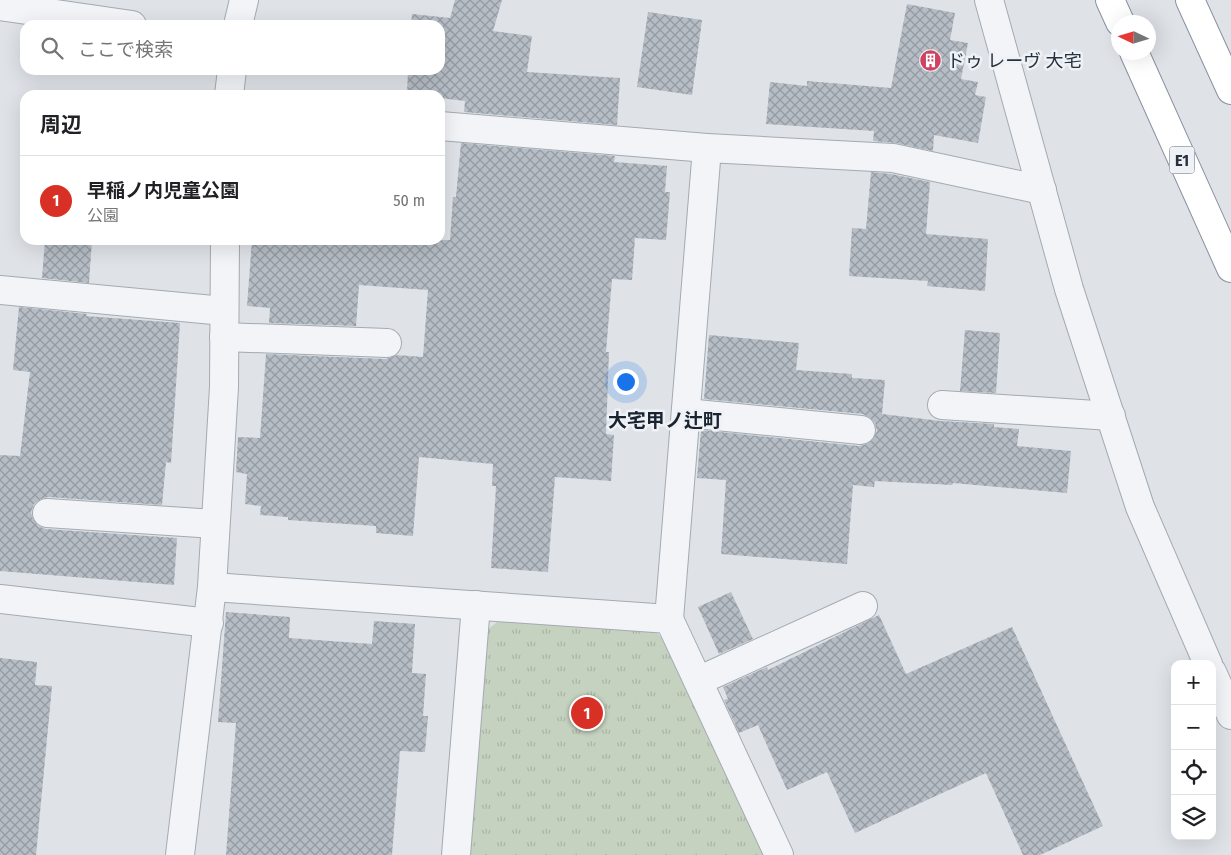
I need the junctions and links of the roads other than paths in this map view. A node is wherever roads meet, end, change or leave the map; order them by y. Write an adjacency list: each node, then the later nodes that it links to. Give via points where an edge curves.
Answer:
1 (244, 0): 8 (street)
2 (990, 0): 15 (street)
3 (1110, 0): 6 (highway)
4 (1190, 0): 12 (highway)
5 (0, 6): 7 (street)
6 (1117, 15)
7 (97, 20)
8 (239, 20)
9 (1138, 60): 17 (highway, E1)
10 (231, 75): 11 (street)
11 (230, 90)
12 (1231, 90)
13 (445, 126): 14 (street)
14 (707, 148): 15 (street, via 893,158); 22 (street)
15 (1042, 190): 23 (street, via 1069,289)
16 (226, 245): 19 (street)
17 (1231, 268)
18 (0, 290): 19 (street)
19 (224, 324): 20 (street); 26 (street, via 224,387)
20 (387, 343)
21 (942, 405): 23 (street)
22 (686, 413): 24 (street); 31 (street)
23 (1110, 416): 33 (street, via 1140,507)
24 (861, 430)
25 (47, 514): 26 (street)
26 (216, 524): 27 (street)
27 (212, 587): 29 (street); 32 (street)
28 (0, 599): 32 (street)
29 (476, 604): 31 (street); 38 (street)
30 (863, 606): 34 (street)
31 (669, 619): 34 (street)
32 (209, 623): 37 (street)
33 (1206, 660)
34 (698, 681): 39 (street)
35 (1216, 681): 36 (street)
36 (1231, 715)
37 (180, 855)
38 (456, 855)
39 (779, 855)

